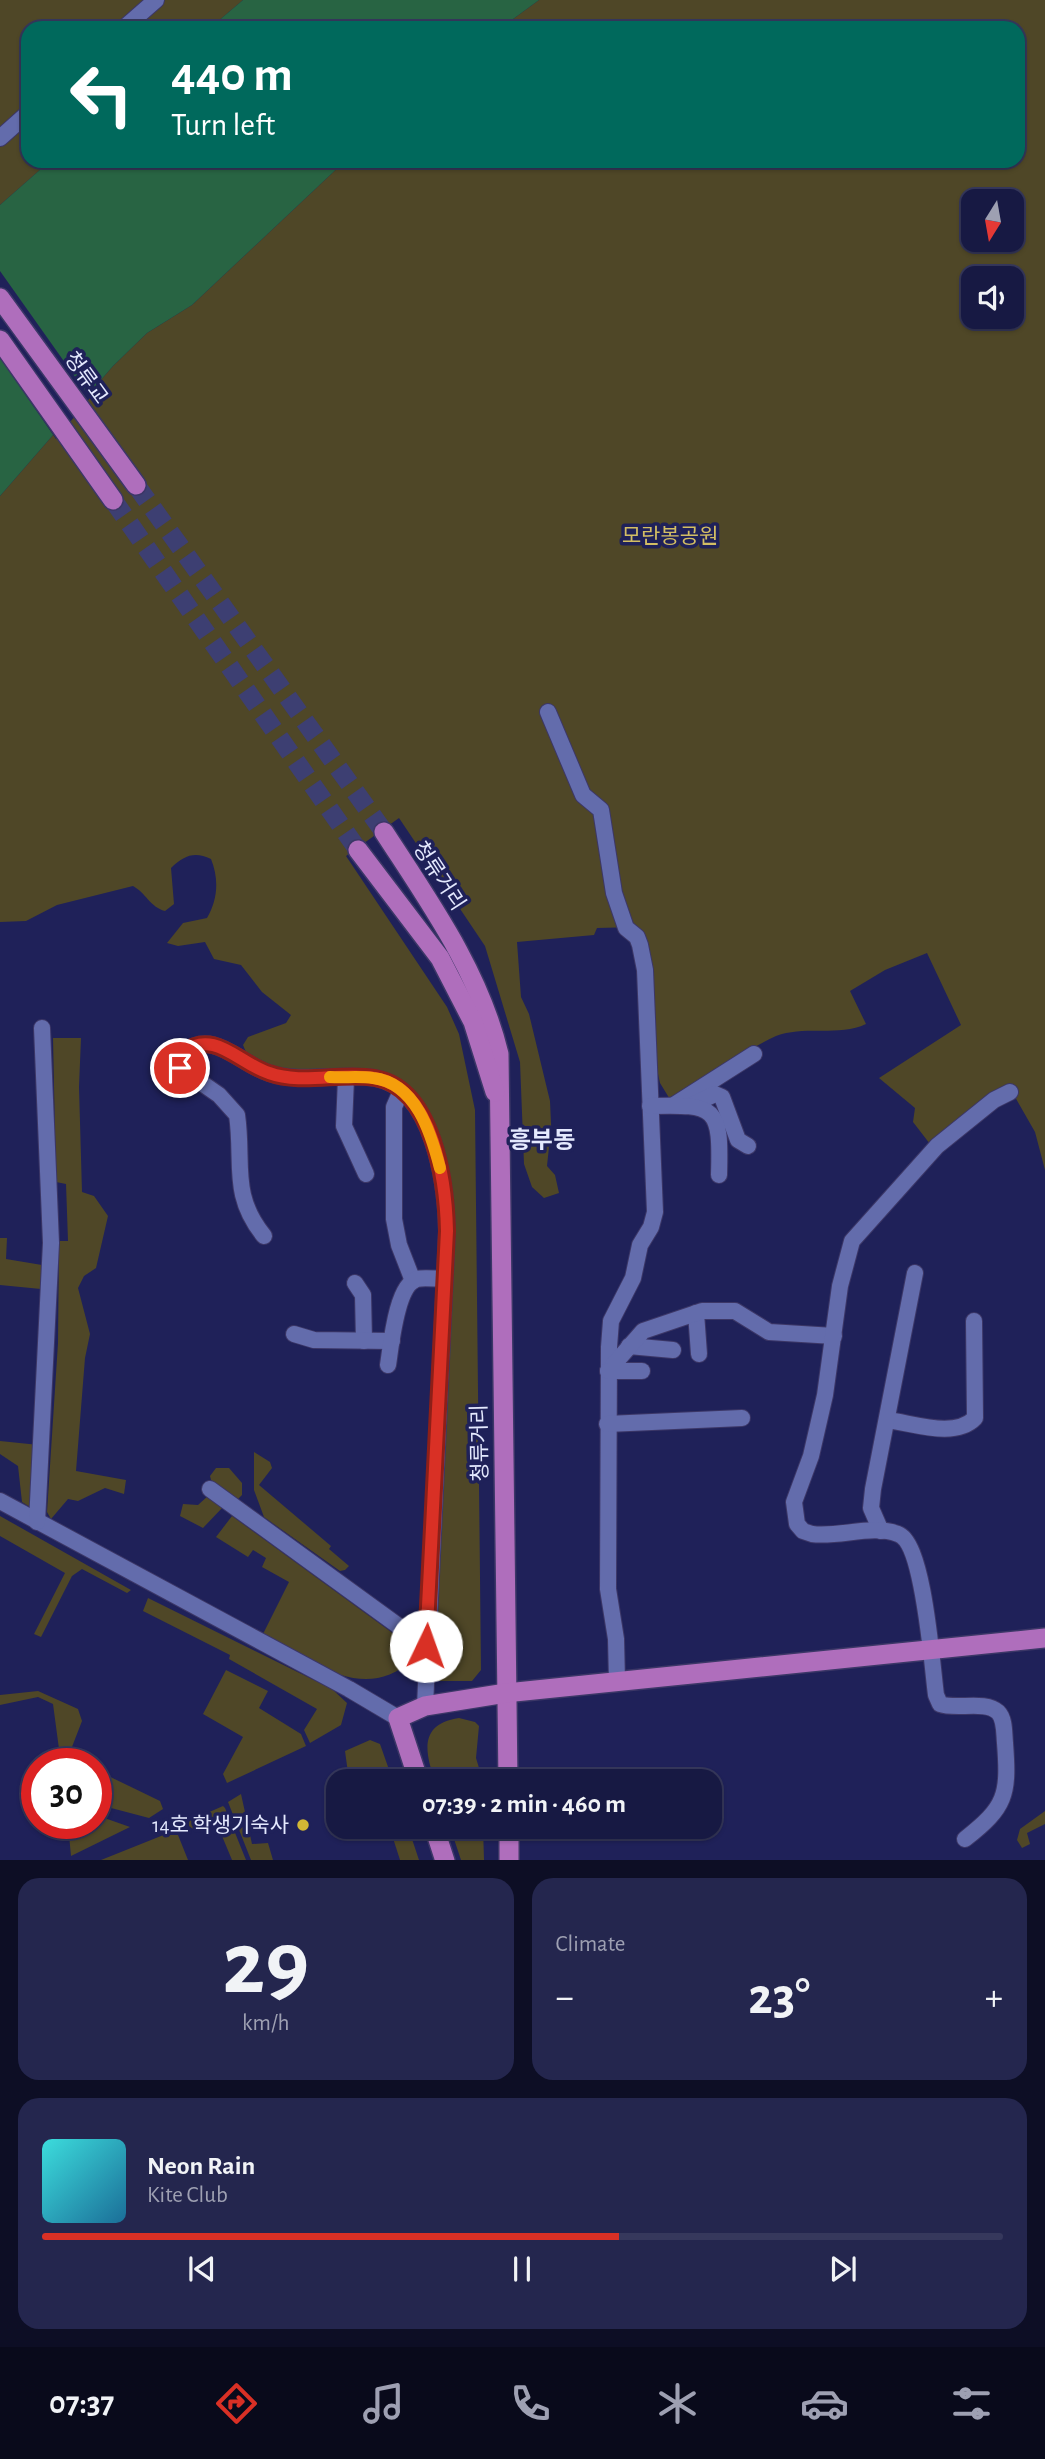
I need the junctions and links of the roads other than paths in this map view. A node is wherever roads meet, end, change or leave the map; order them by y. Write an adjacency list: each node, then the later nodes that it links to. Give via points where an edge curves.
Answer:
1 (156, 0): 2 (street)
2 (132, 21)
3 (21, 119): 4 (street)
4 (0, 138)
5 (0, 298): 7 (main road, 청류교)
6 (0, 340): 8 (main road)
7 (136, 485)
8 (113, 500)
9 (548, 712): 20 (street, via 583,795 601,810 614,893 625,928 640,945)
10 (384, 832): 17 (main road, 청류거리, via 457,946 490,1016 499,1055)
11 (358, 850): 17 (main road, 청류거리, via 440,958 459,992)
12 (42, 1028): 46 (street, via 51,1243)
13 (754, 1054): 18 (street)
14 (346, 1078): 15 (street, via 375,1078); 22 (street, via 344,1126); 24 (street, via 269,1073 208,1043 183,1052 182,1072 219,1096 237,1115 237,1168 243,1203)
15 (401, 1091): 26 (street, via 423,1116 440,1166 446,1204); 27 (street, via 394,1107 394,1219)
16 (1010, 1092): 32 (street, via 937,1146 852,1241)
17 (499, 1103): 52 (main road, 청류거리)
18 (674, 1105): 19 (street); 20 (street)
19 (692, 1105): 21 (street, via 715,1094 722,1097 738,1140); 23 (street, via 707,1109 718,1124)
20 (650, 1106): 39 (street, via 655,1212 640,1245 633,1278 611,1321)
21 (748, 1146)
22 (366, 1174)
23 (719, 1175)
24 (264, 1236)
25 (915, 1272): 42 (street)
26 (444, 1279): 27 (street); 49 (street)
27 (413, 1281): 34 (street, via 400,1298)
28 (355, 1283): 33 (street, via 363,1296)
29 (696, 1313): 32 (street, via 735,1311 769,1332); 35 (street, via 643,1331); 37 (street)
30 (974, 1321): 42 (street, via 975,1418 968,1426 956,1430)
31 (293, 1334): 33 (street, via 314,1340)
32 (834, 1336): 47 (street, via 825,1395 794,1513 803,1531 812,1534)
33 (364, 1341): 34 (street)
34 (392, 1341): 38 (street)
35 (629, 1346): 36 (street); 39 (street)
36 (674, 1350)
37 (699, 1354)
38 (388, 1365)
39 (608, 1371): 40 (street); 43 (street)
40 (642, 1371)
41 (742, 1418): 43 (street)
42 (887, 1420): 47 (street, via 871,1508)
43 (607, 1424): 51 (street, via 608,1589)
44 (210, 1489): 49 (street)
45 (0, 1501): 46 (street)
46 (37, 1522): 54 (street)
47 (881, 1531): 50 (street, via 907,1540 923,1585)
48 (1045, 1638): 50 (main road)
49 (426, 1646): 53 (street)
50 (929, 1649): 51 (main road); 59 (street, via 940,1704 990,1707 1003,1721 1008,1778 1002,1804)
51 (617, 1681): 52 (main road)
52 (506, 1693): 53 (main road); 56 (main road, 청류거리)
53 (425, 1706): 54 (main road)
54 (398, 1718): 55 (main road)
55 (415, 1769)
56 (508, 1769)
57 (438, 1839): 60 (main road)
58 (509, 1839): 61 (main road)
59 (965, 1839)
60 (445, 1860)
61 (509, 1860)

